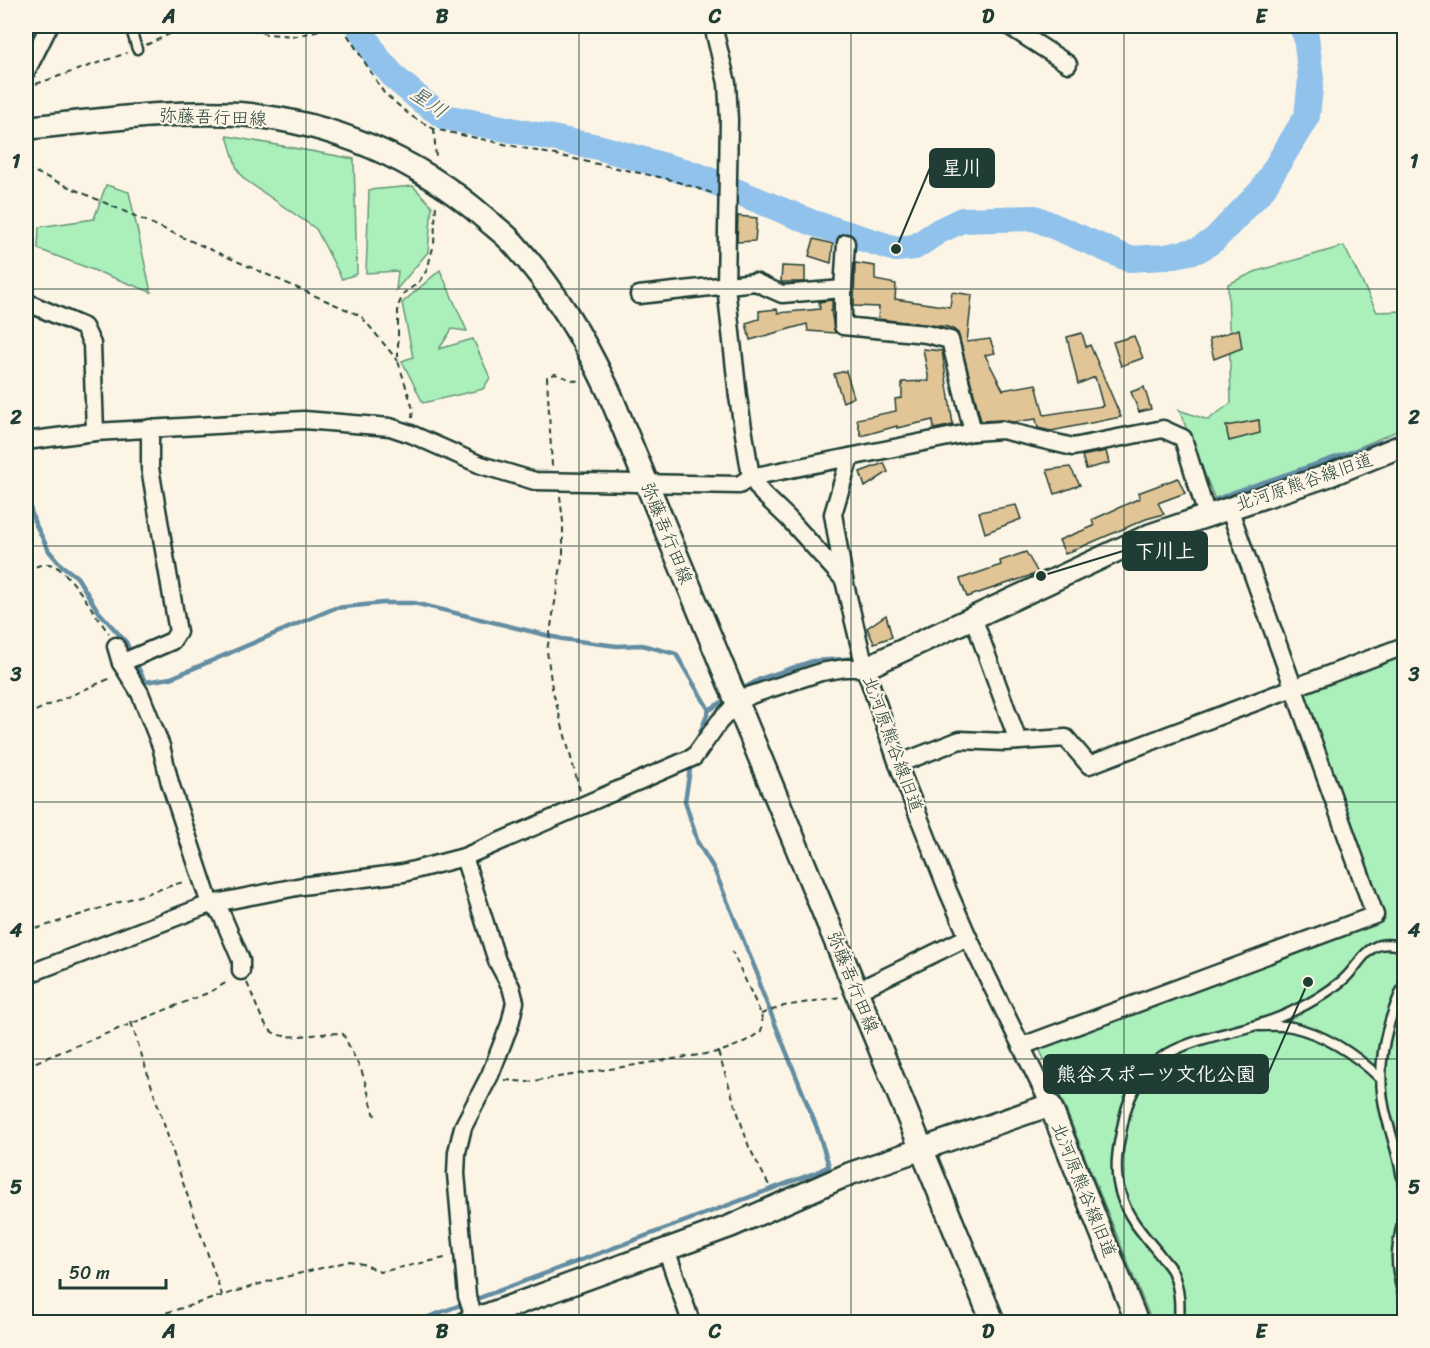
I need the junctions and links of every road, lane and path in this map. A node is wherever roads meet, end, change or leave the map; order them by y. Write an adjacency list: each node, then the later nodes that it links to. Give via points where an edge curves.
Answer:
1 (49, 26): 11 (street)
2 (130, 26): 9 (lane)
3 (183, 26): 9 (path)
4 (241, 26): 5 (path, via 266,34 297,36)
5 (334, 26)
6 (342, 26): 13 (path, via 384,93)
7 (713, 26): 16 (street, via 727,83)
8 (1009, 26): 10 (street)
9 (137, 50): 11 (path)
10 (1068, 64)
11 (31, 78)
12 (26, 128): 15 (main road, 弥藤吾行田線, via 166,114 251,116 343,135 391,155)
13 (434, 129): 15 (path); 16 (path, via 668,179)
14 (26, 168): 22 (path, via 361,316)
15 (438, 182): 22 (path, via 434,244 427,270 404,293 398,306); 23 (main road, 弥藤吾行田線, via 512,242 560,303)
16 (726, 198): 18 (street)
17 (846, 243): 19 (street)
18 (726, 286): 19 (street, via 755,282 782,294); 20 (street); 31 (street)
19 (843, 289): 26 (street, via 843,326 950,340)
20 (639, 295)
21 (26, 302): 25 (street, via 84,327 92,344)
22 (398, 361): 27 (path, via 413,409)
23 (599, 372): 32 (path, via 575,381 555,374 547,377); 33 (main road, 弥藤吾行田線)
24 (150, 428): 25 (street); 27 (street, via 304,420 390,427); 41 (street, via 150,468 178,632 171,641)
25 (95, 432): 28 (street)
26 (973, 432): 30 (street); 35 (street, via 1002,430 1073,447 1164,429 1183,438)
27 (411, 434): 32 (street, via 481,465 535,481)
28 (26, 441)
29 (1404, 445): 34 (street, 北河原熊谷線旧道, via 1330,475)
30 (850, 457): 31 (street); 37 (street, via 833,514)
31 (751, 477): 33 (street, via 739,485); 37 (street)
32 (556, 481): 33 (street); 50 (path, via 563,553 547,651 552,688)
33 (646, 482): 44 (main road, 弥藤吾行田線)
34 (1229, 508): 35 (street, 北河原熊谷線旧道); 43 (street)
35 (1207, 516): 38 (street, 北河原熊谷線旧道, via 1150,535)
36 (26, 570): 39 (path, via 49,564 58,568 77,585)
37 (844, 580): 42 (street)
38 (973, 617): 42 (street, 北河原熊谷線旧道); 48 (street)
39 (116, 646): 41 (street)
40 (1404, 646): 43 (street)
41 (124, 667): 45 (path); 52 (street, via 140,693 161,746)
42 (865, 668): 44 (street, via 820,672); 49 (street, 北河原熊谷線旧道)
43 (1295, 687): 48 (street, via 1089,765 1066,738); 65 (street, via 1375,915)
44 (737, 703): 50 (street, via 694,757); 61 (main road, 弥藤吾行田線)
45 (26, 715)
46 (26, 725): 47 (path)
47 (26, 734)
48 (1018, 741): 49 (street, via 960,740)
49 (898, 764): 55 (street, 北河原熊谷線旧道)
50 (584, 805): 51 (street)
51 (464, 857): 53 (street, via 403,873 302,886); 68 (street, via 496,961 515,1002)
52 (201, 876): 53 (street); 54 (path)
53 (210, 904): 58 (street, via 221,913 241,960); 59 (street)
54 (26, 932)
55 (968, 937): 61 (street); 65 (street, 北河原熊谷線旧道)
56 (1404, 947): 64 (lane, via 1377,945 1316,1000)
57 (732, 951): 62 (path)
58 (241, 970): 63 (path, via 223,986); 71 (path, via 271,1030 284,1037 344,1034 362,1072)
59 (26, 975)
60 (1404, 986): 69 (lane, via 1385,1034)
61 (857, 991): 62 (path); 72 (main road, 弥藤吾行田線)
62 (761, 1014): 66 (path, via 761,1031)
63 (131, 1022): 67 (path); 76 (path)
64 (1252, 1026): 69 (lane, via 1290,1027 1318,1036 1362,1060); 83 (lane, via 1200,1038 1162,1056 1140,1079 1127,1106 1116,1153 1120,1194 1133,1222 1173,1271 1180,1299)
65 (1022, 1046): 70 (street, 北河原熊谷線旧道)
66 (718, 1052): 68 (path, via 527,1082); 73 (path, via 749,1147)
67 (26, 1066)
68 (490, 1075): 75 (street, via 463,1127 457,1152)
69 (1381, 1079): 77 (lane, via 1404,1198 1397,1252)
70 (1050, 1105): 72 (street); 82 (street, 北河原熊谷線旧道)
71 (375, 1116)
72 (920, 1148): 73 (street); 81 (main road, 弥藤吾行田線)
73 (779, 1205): 74 (street)
74 (666, 1249): 78 (street); 80 (street)
75 (463, 1254): 76 (path, via 380,1272 350,1261); 78 (street)
76 (222, 1296): 79 (path)
77 (1404, 1299)
78 (471, 1321)
79 (136, 1323)
80 (691, 1323)
81 (993, 1323)
82 (1137, 1323)
83 (1179, 1323)

